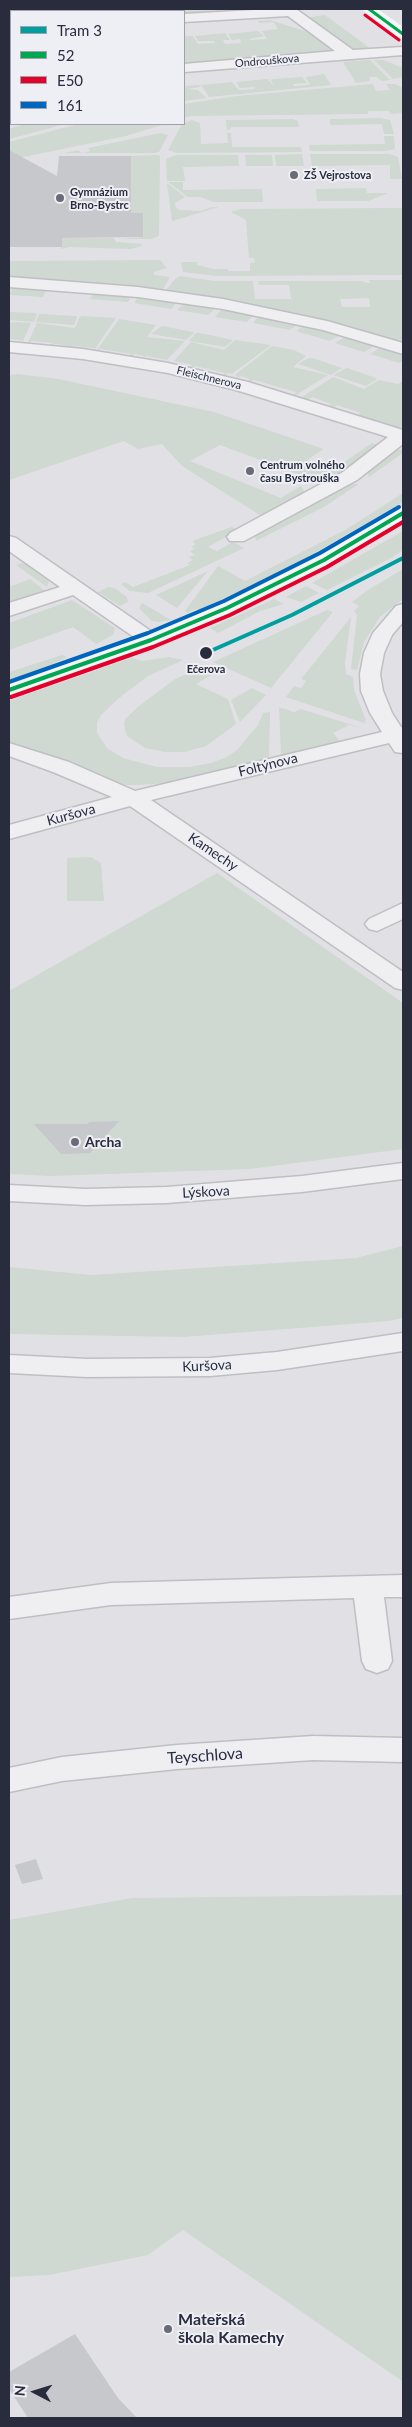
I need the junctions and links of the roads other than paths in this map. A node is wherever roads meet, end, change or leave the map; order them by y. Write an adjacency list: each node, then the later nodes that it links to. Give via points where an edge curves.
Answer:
1 (369, 9): 3 (street)
2 (185, 18): 5 (street, via 291,12)
3 (403, 34)
4 (403, 51): 5 (street, Ondrouškova)
5 (350, 54): 6 (street, Ondrouškova)
6 (185, 68)
7 (9, 282): 9 (street, via 138,292 214,303 327,326)
8 (9, 347): 10 (street, Fleischnerova, via 83,354 168,368 242,386)
9 (403, 349)
10 (403, 436): 12 (street, Fleischnerova, via 350,476)
11 (403, 513): 17 (street, via 324,560 227,608)
12 (237, 537)
13 (9, 542): 14 (street)
14 (76, 588): 15 (street); 17 (street)
15 (9, 610)
16 (403, 610): 19 (street, via 383,633 374,653 370,674 372,691 381,713)
17 (151, 640): 18 (street)
18 (9, 690)
19 (400, 738): 21 (street, Foltýnova)
20 (9, 749): 21 (street, Kamechy)
21 (133, 798): 22 (street, Kuršova); 25 (street, Kamechy)
22 (9, 832)
23 (403, 910): 24 (street)
24 (377, 924)
25 (403, 983)
26 (403, 1171): 27 (street, Lýskova, via 327,1182 166,1194 85,1197)
27 (9, 1193)
28 (403, 1342): 29 (street, Kuršova, via 277,1361 210,1367 87,1368)
29 (9, 1364)
30 (403, 1586): 31 (street)
31 (368, 1587): 32 (street, via 111,1594); 33 (street)
32 (9, 1608)
33 (378, 1661)
34 (403, 1750): 35 (street, Teyschlova, via 313,1748 187,1757 62,1769)
35 (9, 1780)

